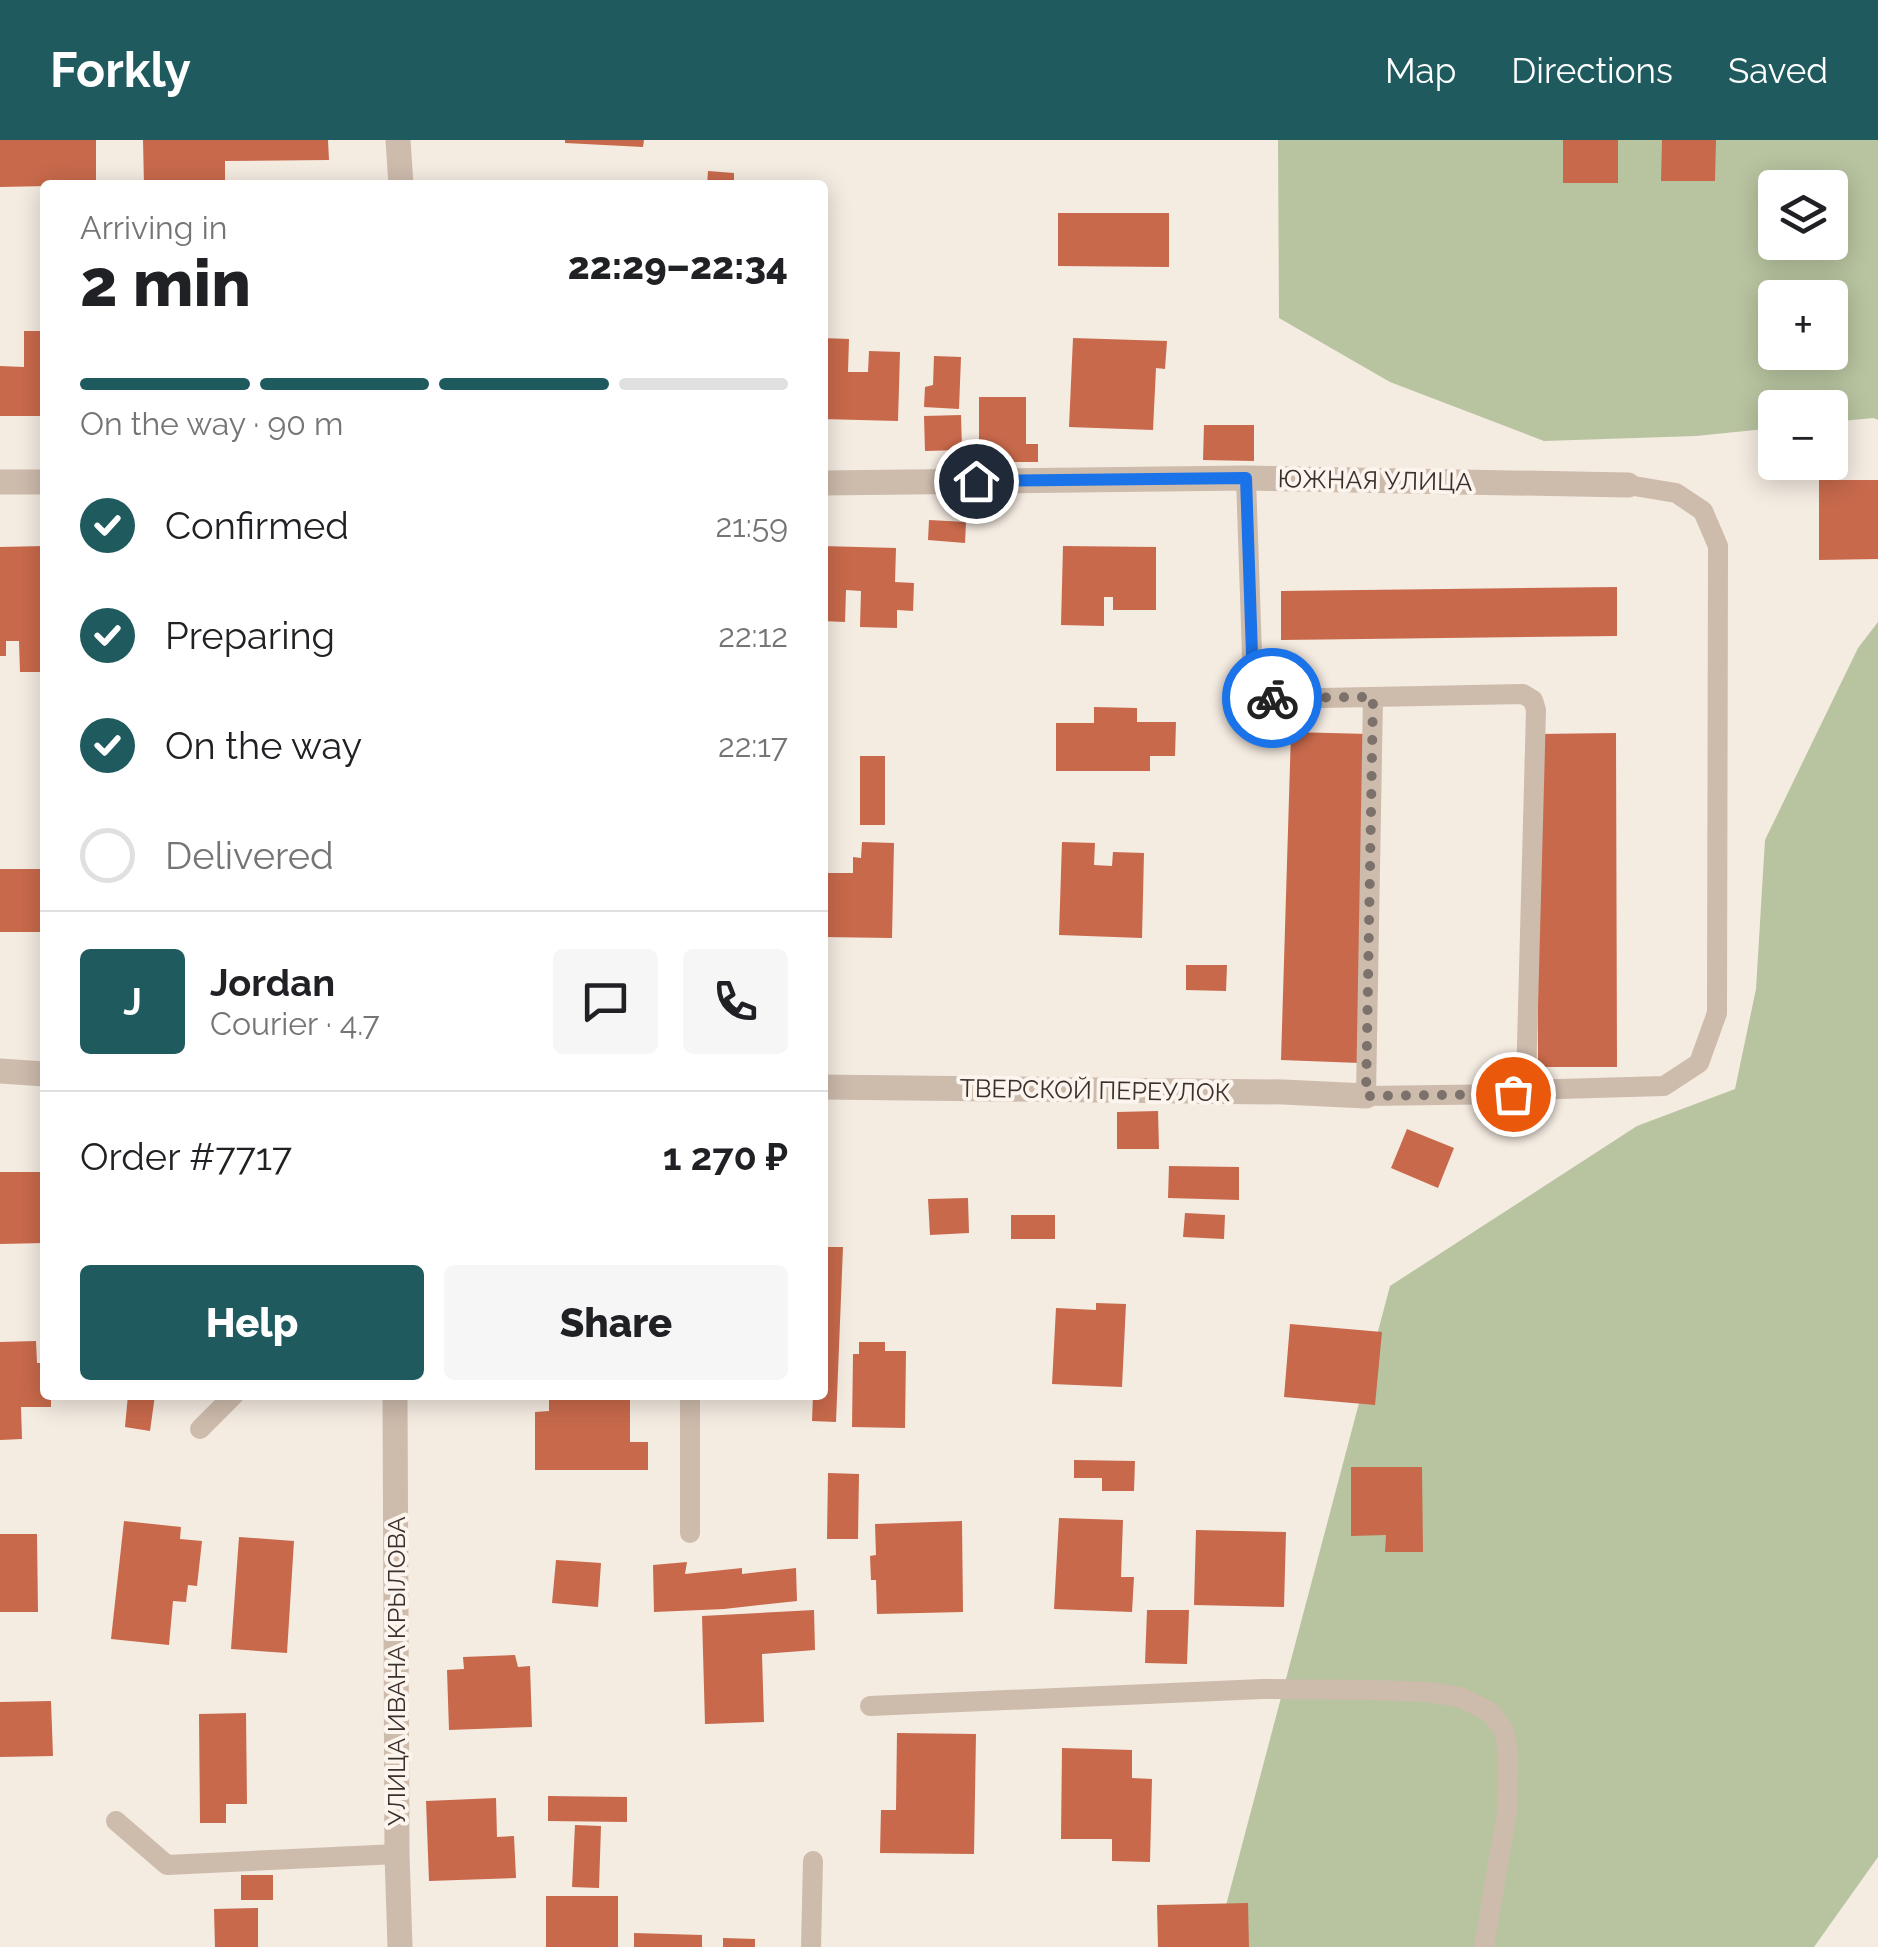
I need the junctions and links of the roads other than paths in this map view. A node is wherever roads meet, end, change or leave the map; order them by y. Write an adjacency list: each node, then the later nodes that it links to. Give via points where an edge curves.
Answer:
1 (398, 140): 2 (street)
2 (401, 180)
3 (1246, 478): 6 (street, ЮЖНАЯ УЛИЦА); 7 (street, ЮЖНАЯ УЛИЦА); 8 (lane, via 1256,694)
4 (0, 482): 5 (street)
5 (40, 482)
6 (828, 482)
7 (1628, 485): 12 (lane, via 1676,493 1703,512 1718,546 1717,1013 1699,1063 1664,1086)
8 (1373, 697): 12 (lane, via 1522,694 1536,710); 13 (lane)
9 (0, 1072): 10 (street)
10 (40, 1074)
11 (828, 1087): 13 (street, ТВЕРСКОЙ ПЕРЕУЛОК)
12 (1524, 1090): 13 (lane)
13 (1366, 1096)
14 (229, 1400): 17 (lane)
15 (395, 1400): 21 (street, УЛИЦА ИВАНА КРЫЛОВА)
16 (690, 1400): 18 (lane)
17 (200, 1429)
18 (690, 1533)
19 (870, 1706): 25 (lane, via 1262,1690 1460,1698 1490,1712 1504,1730 1508,1752 1507,1811)
20 (116, 1822): 21 (lane, via 167,1865)
21 (397, 1854): 23 (street, УЛИЦА ИВАНА КРЫЛОВА)
22 (813, 1861): 24 (lane)
23 (400, 1947)
24 (812, 1947)
25 (1484, 1947)

